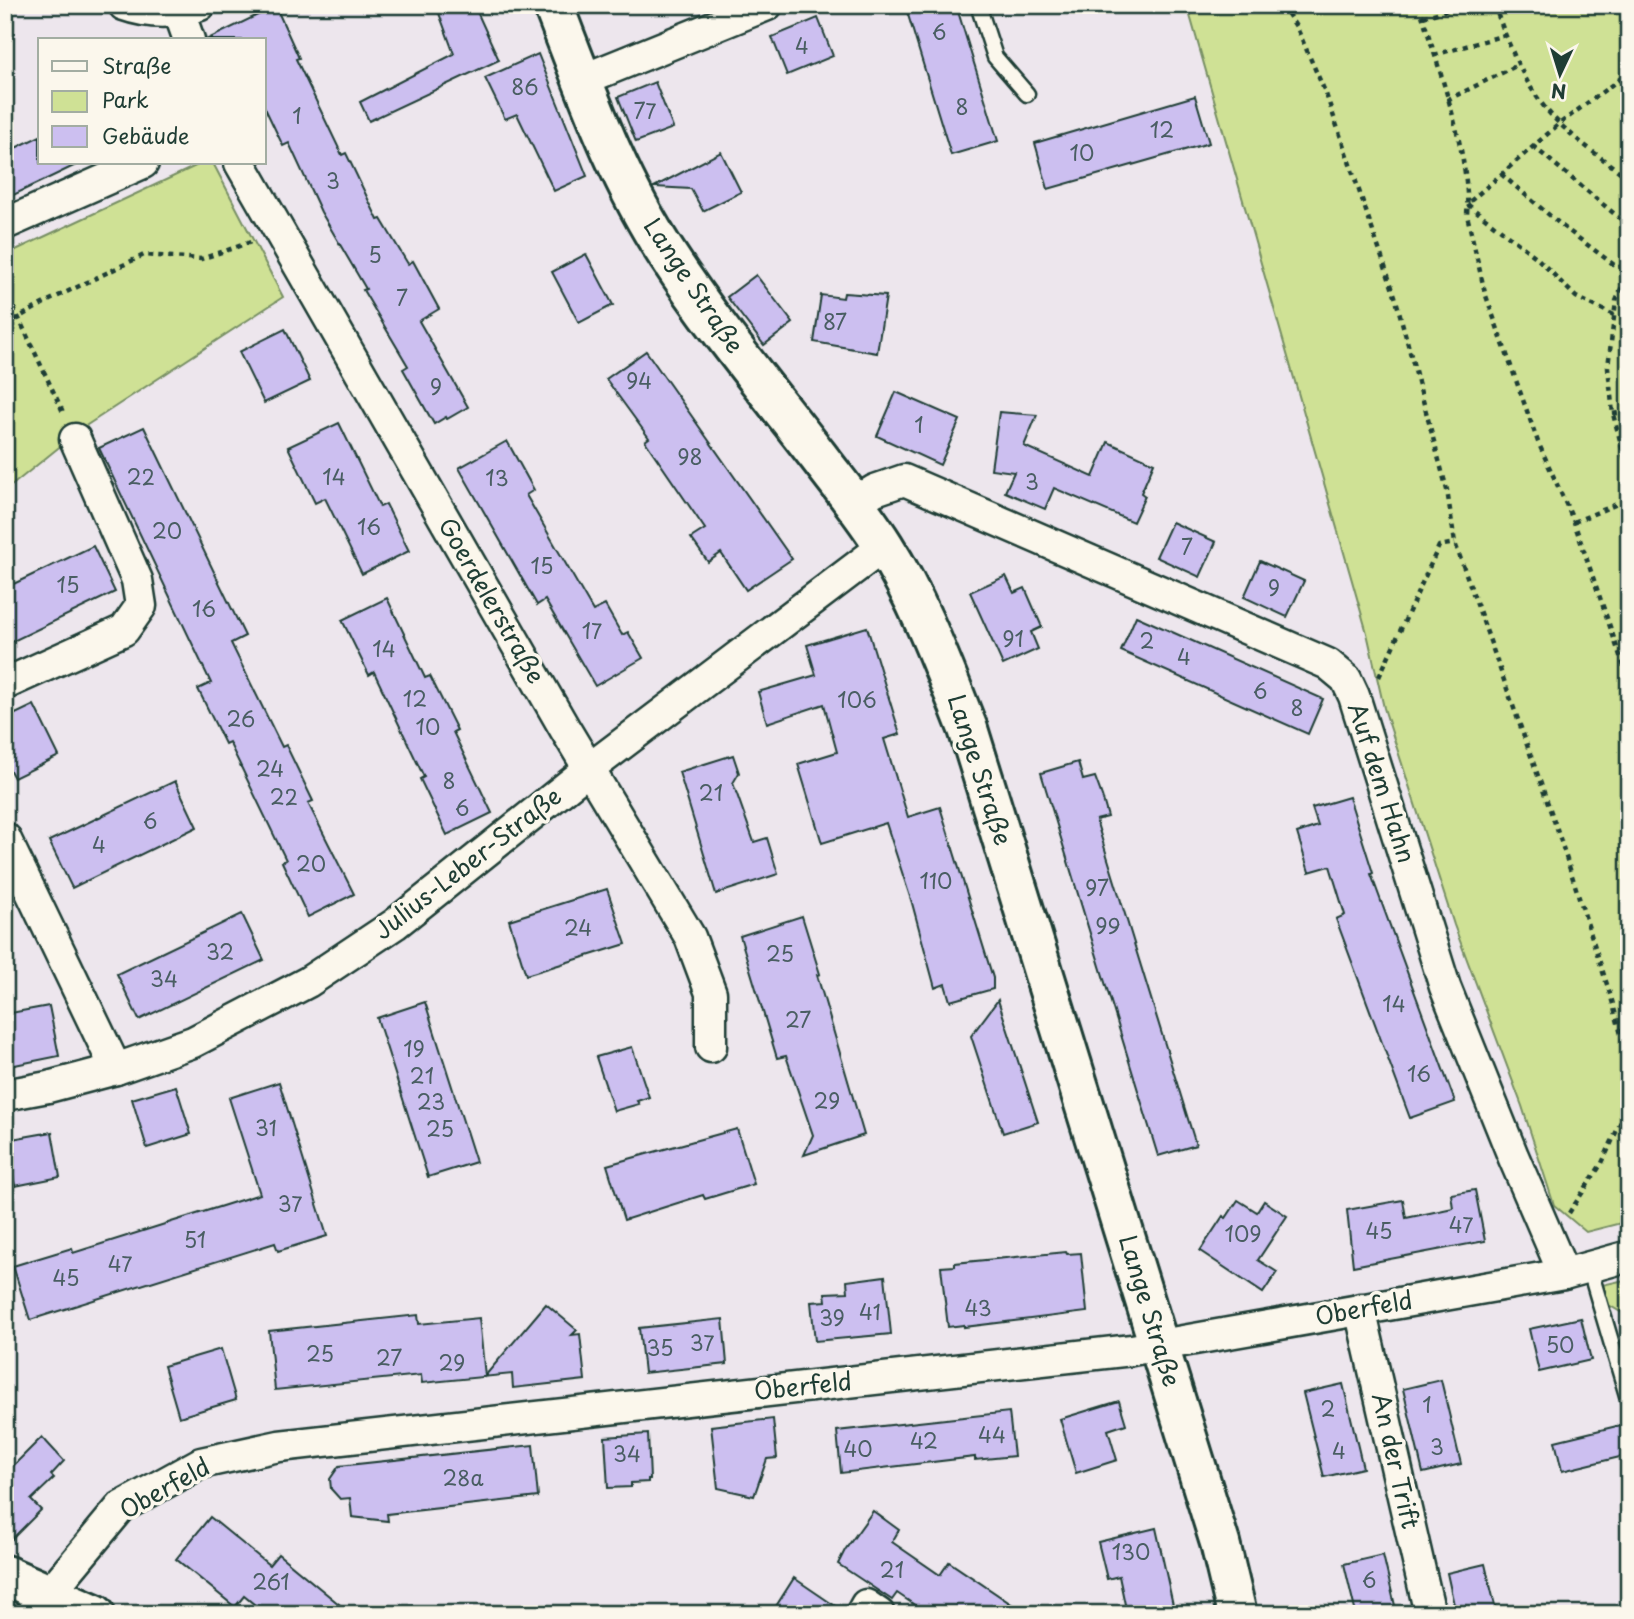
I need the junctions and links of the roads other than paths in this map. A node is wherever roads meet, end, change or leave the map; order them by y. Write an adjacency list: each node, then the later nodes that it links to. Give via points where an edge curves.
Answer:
1 (124, 5): 5 (street)
2 (553, 5): 7 (street, Lange Straße)
3 (767, 5): 7 (street)
4 (978, 5): 8 (lane, via 995,57)
5 (190, 9): 6 (street)
6 (189, 38)
7 (582, 80): 13 (street, Lange Straße, via 629,190 667,255)
8 (1027, 94)
9 (141, 164): 11 (street)
10 (241, 164): 16 (street, Goerdelerstraße)
11 (5, 224)
12 (75, 439): 15 (street, via 137,580 142,606 124,630)
13 (854, 503): 14 (street, Lange Straße); 22 (street, Auf dem Hahn, via 904,480 1328,664 1346,679 1446,987 1544,1228)
14 (884, 546): 16 (street, Julius-Leber-Straße); 24 (street, Lange Straße, via 926,625 968,729)
15 (5, 684)
16 (589, 769): 18 (street, Goerdelerstraße, via 690,937 711,993); 19 (street, Julius-Leber-Straße, via 395,924 308,982 193,1042)
17 (5, 838): 19 (street)
18 (711, 1047)
19 (116, 1069): 20 (street, Julius-Leber-Straße)
20 (5, 1095)
21 (1629, 1256): 22 (street, Oberfeld)
22 (1577, 1270): 23 (street, Oberfeld); 25 (lane)
23 (1360, 1309): 24 (street, Oberfeld); 32 (street, An der Trift)
24 (1160, 1345): 27 (street, Oberfeld, via 279,1446 201,1463 121,1507); 31 (street, Lange Straße)
25 (1629, 1402)
26 (5, 1575): 27 (street)
27 (40, 1603): 28 (street)
28 (96, 1614)
29 (861, 1614): 30 (street, via 866,1605)
30 (879, 1614)
31 (1237, 1614)
32 (1430, 1614)

